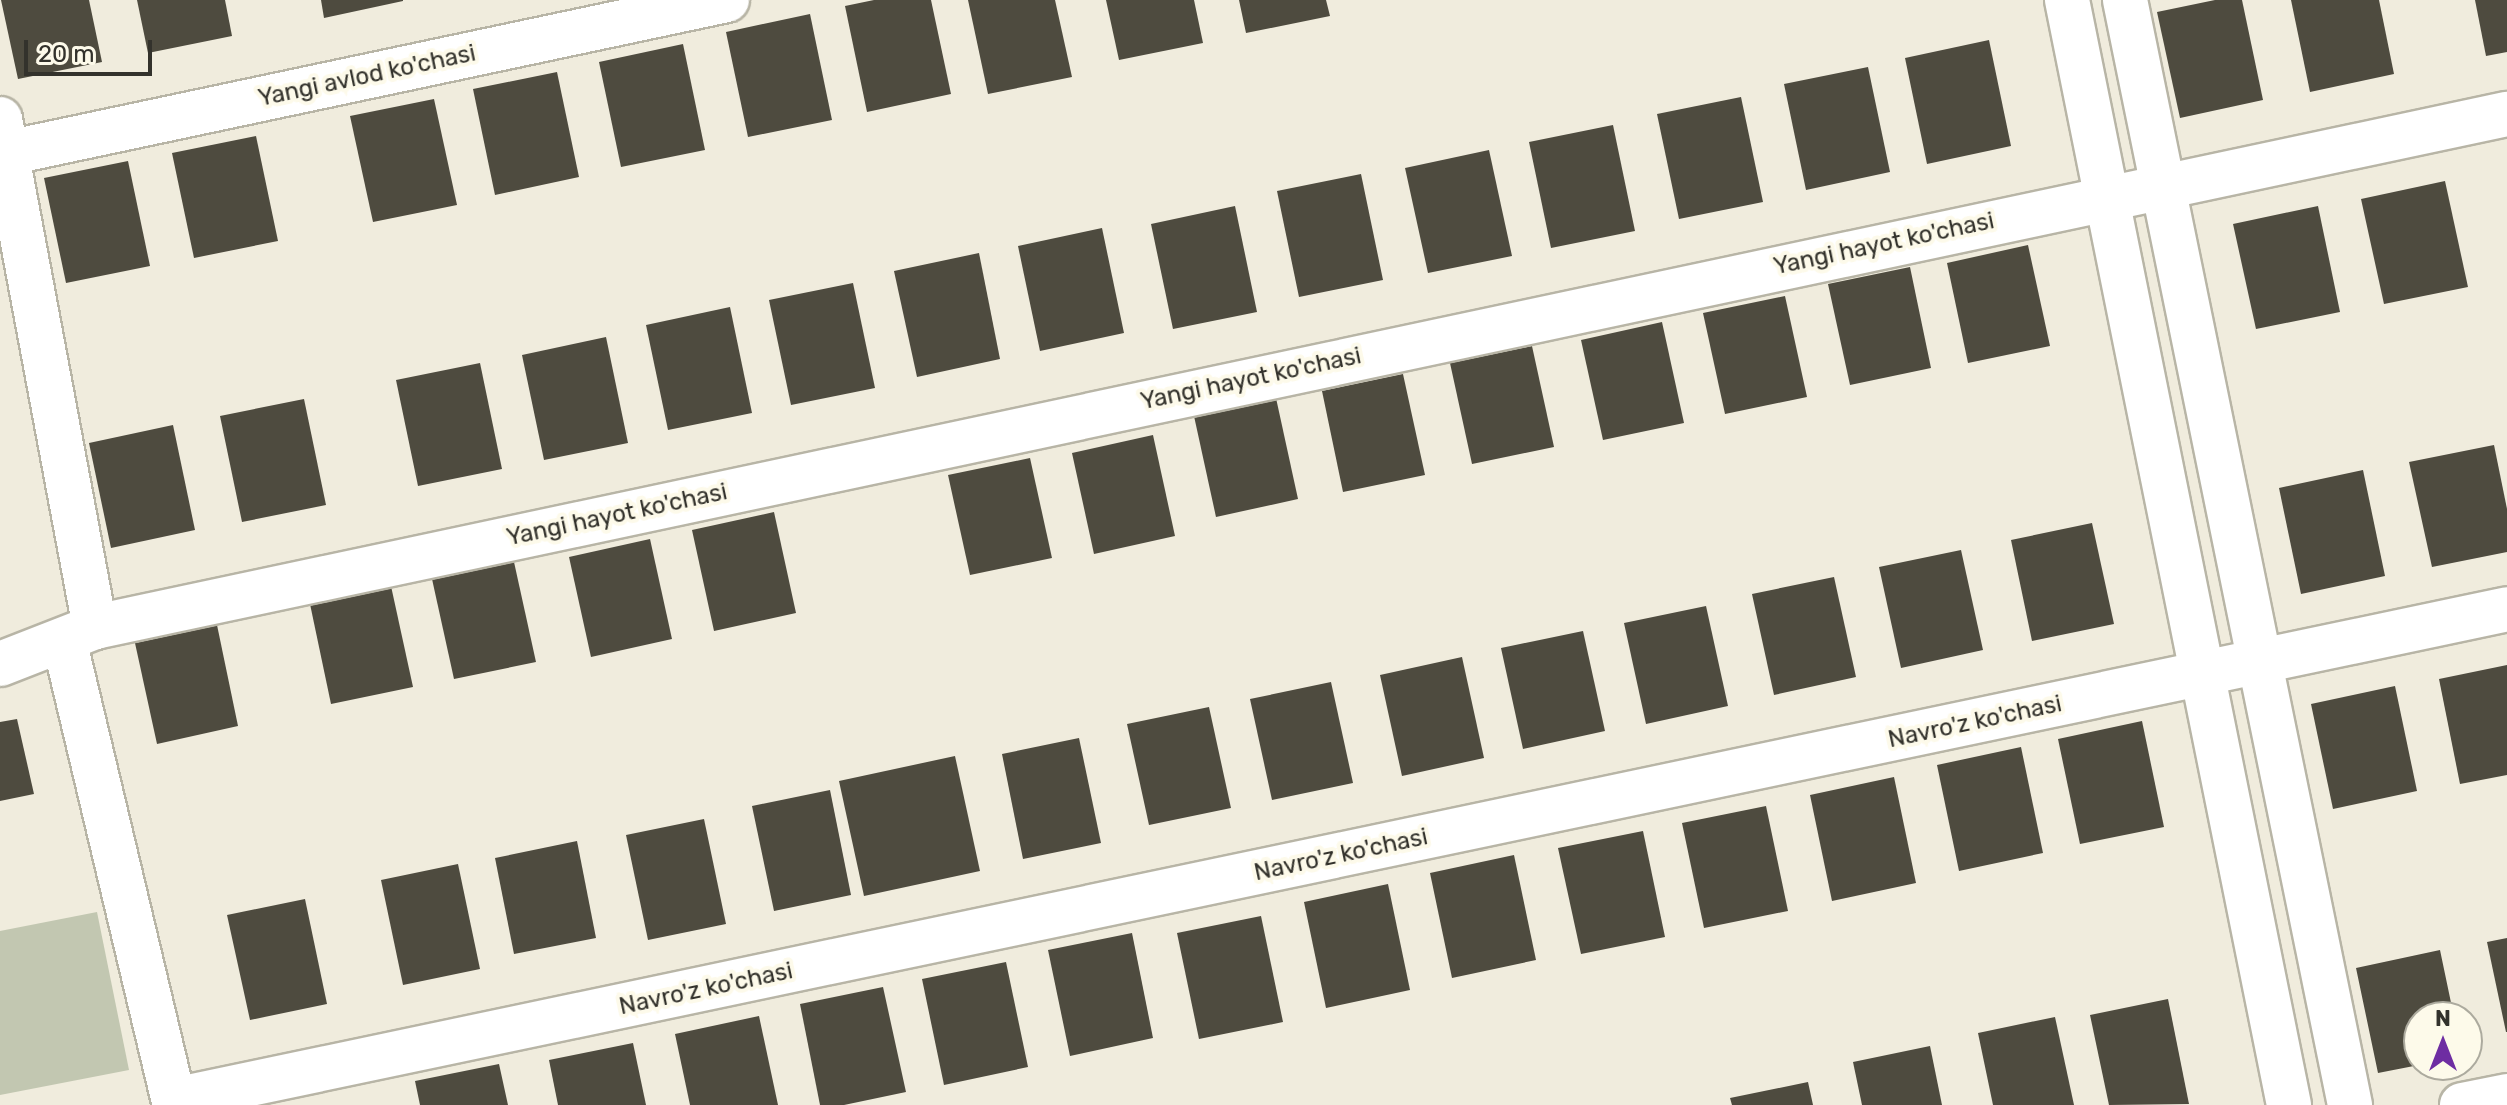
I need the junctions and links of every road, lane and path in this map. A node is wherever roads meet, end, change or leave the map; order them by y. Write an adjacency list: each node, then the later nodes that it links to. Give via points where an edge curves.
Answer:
1 (727, 0): 5 (street, Yangi avlod ko'chasi)
2 (2067, 0): 7 (street)
3 (2125, 0): 6 (street)
4 (2507, 114): 6 (street, Yangi hayot ko'chasi)
5 (4, 136): 9 (street)
6 (2166, 189): 7 (street, Yangi hayot ko'chasi); 10 (street)
7 (2104, 197): 9 (street, Yangi hayot ko'chasi); 12 (street)
8 (2507, 609): 10 (street, Navro'z ko'chasi)
9 (79, 633): 11 (street, Yangi hayot ko'chasi); 14 (street)
10 (2262, 661): 12 (street, Navro'z ko'chasi); 16 (street)
11 (0, 664)
12 (2204, 674): 14 (street, Navro'z ko'chasi); 15 (street)
13 (2507, 1096): 17 (street)
14 (175, 1103)
15 (2289, 1105)
16 (2350, 1105)
17 (2462, 1105)

